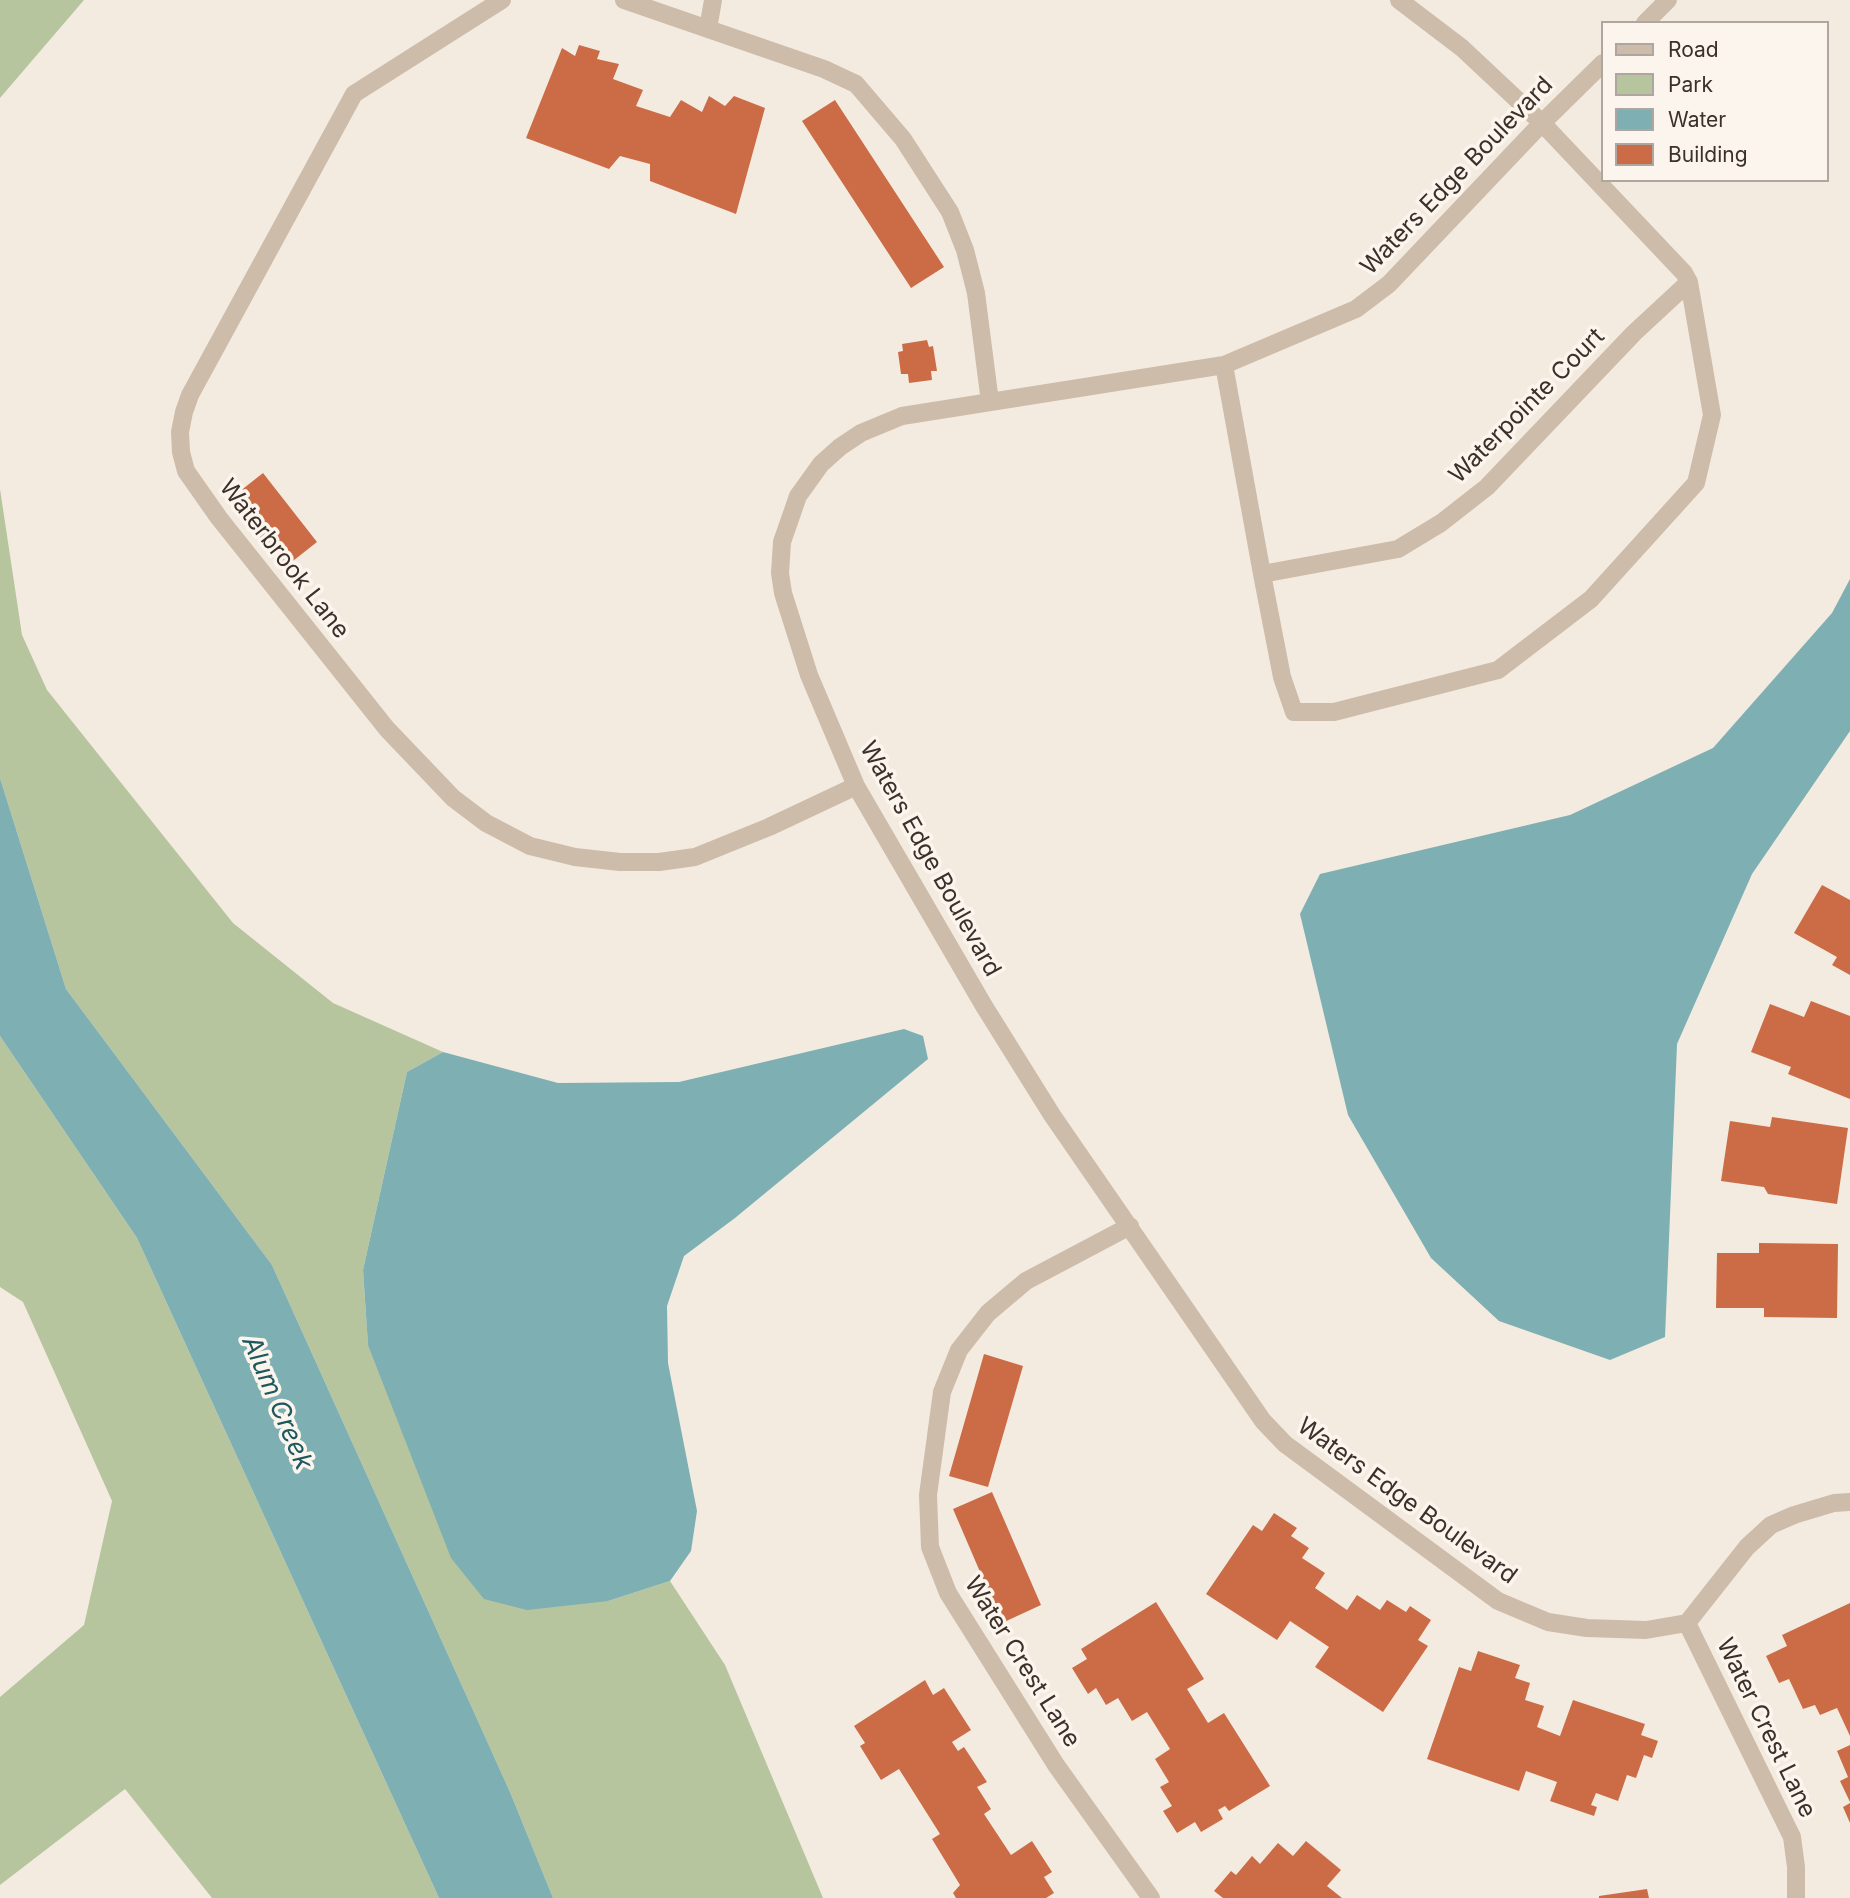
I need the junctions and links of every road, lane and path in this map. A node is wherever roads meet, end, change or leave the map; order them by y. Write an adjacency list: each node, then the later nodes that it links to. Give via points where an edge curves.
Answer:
1 (502, 0): 14 (street, Waterbrook Lane, via 354,94 190,395 180,432 186,471 387,729 453,798 486,823 530,846 620,862 695,857)
2 (624, 0): 7 (street)
3 (713, 0): 7 (street)
4 (1399, 0): 9 (street, via 1462,48)
5 (1668, 0): 6 (street)
6 (1647, 21)
7 (708, 29): 12 (street, via 824,68 856,84 902,139 950,212 965,250 976,293)
8 (1602, 64): 9 (street, Waters Edge Boulevard)
9 (1542, 123): 10 (street); 11 (street, Waters Edge Boulevard, via 1390,284 1356,309)
10 (1689, 282): 13 (street, Waterpointe Court, via 1486,487 1441,523 1398,549); 13 (street, via 1712,415 1696,483 1591,599 1498,670 1334,712 1294,712 1282,677)
11 (1224, 365): 12 (street, Waters Edge Boulevard); 13 (street)
12 (990, 402): 14 (street, Waters Edge Boulevard, via 902,416 861,433 821,464 799,496 786,530 780,573 783,593 809,674)
13 (1262, 574)
14 (856, 786): 15 (street, Waters Edge Boulevard, via 984,1006 1052,1115)
15 (1130, 1226): 17 (street, Waters Edge Boulevard, via 1263,1421 1285,1444 1498,1601 1548,1622 1587,1628 1646,1630); 18 (street, Water Crest Lane, via 1026,1281 988,1313 959,1350 942,1392 928,1495 930,1547 948,1593 1056,1765)
16 (1850, 1502): 17 (street, via 1834,1503 1771,1525 1747,1546)
17 (1687, 1623): 19 (street, Water Crest Lane, via 1792,1837)
18 (1151, 1898)
19 (1796, 1898)

